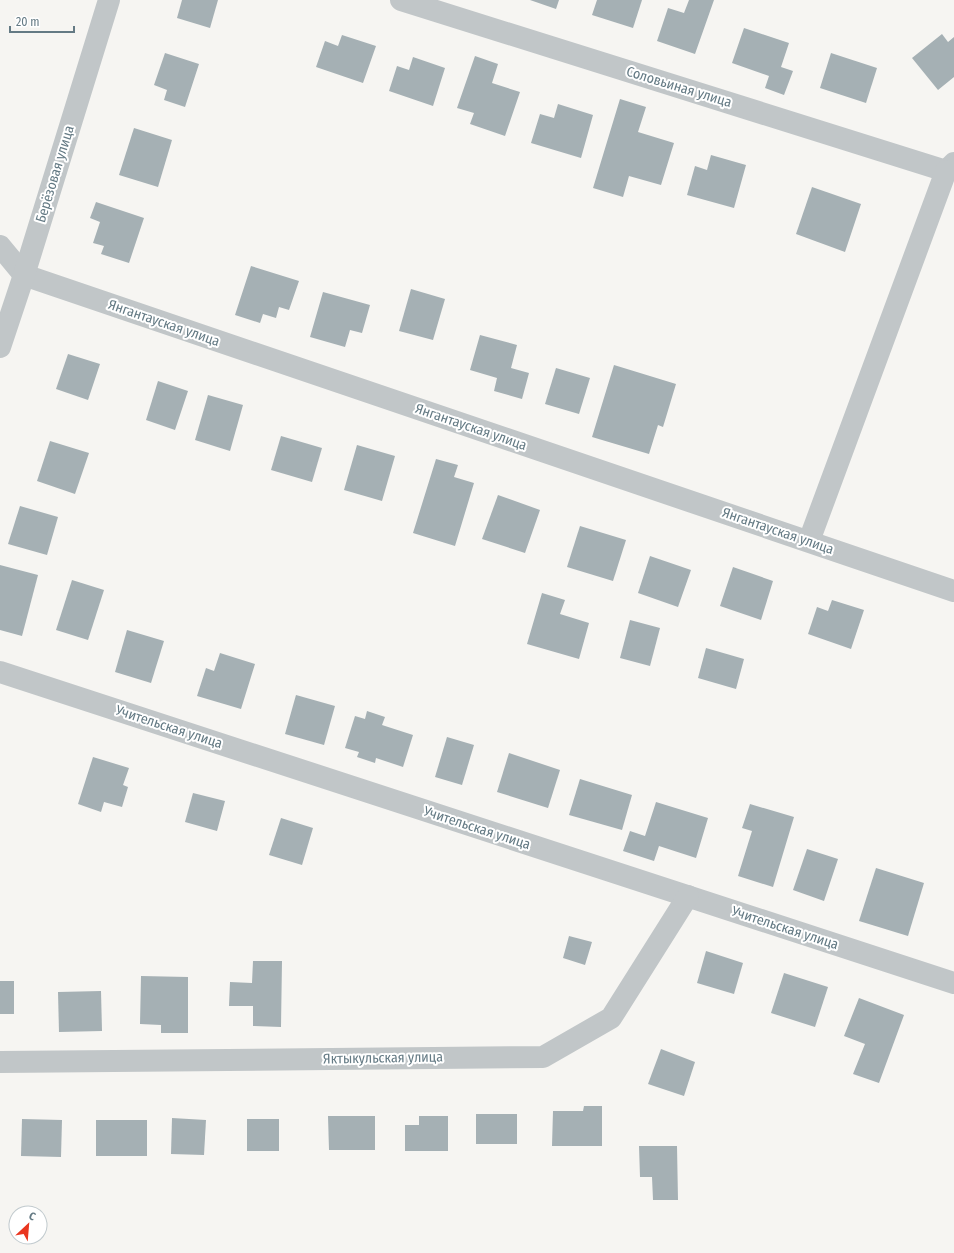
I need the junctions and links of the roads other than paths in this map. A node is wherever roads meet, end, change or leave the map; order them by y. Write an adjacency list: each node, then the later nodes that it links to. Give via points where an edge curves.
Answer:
1 (109, 0): 5 (street, Берёзовая улица)
2 (401, 0): 3 (street, Соловьиная улица)
3 (950, 167): 7 (street)
4 (0, 246): 5 (street)
5 (24, 275): 6 (street, Берёзовая улица); 7 (street, Янгантауская улица)
6 (0, 347)
7 (809, 541): 8 (street, Янгантауская улица)
8 (954, 591)
9 (0, 672): 10 (street, Учительская улица)
10 (688, 896): 11 (street, Учительская улица); 12 (street, Яктыкульская улица, via 611,1018 543,1057)
11 (954, 983)
12 (0, 1062)

